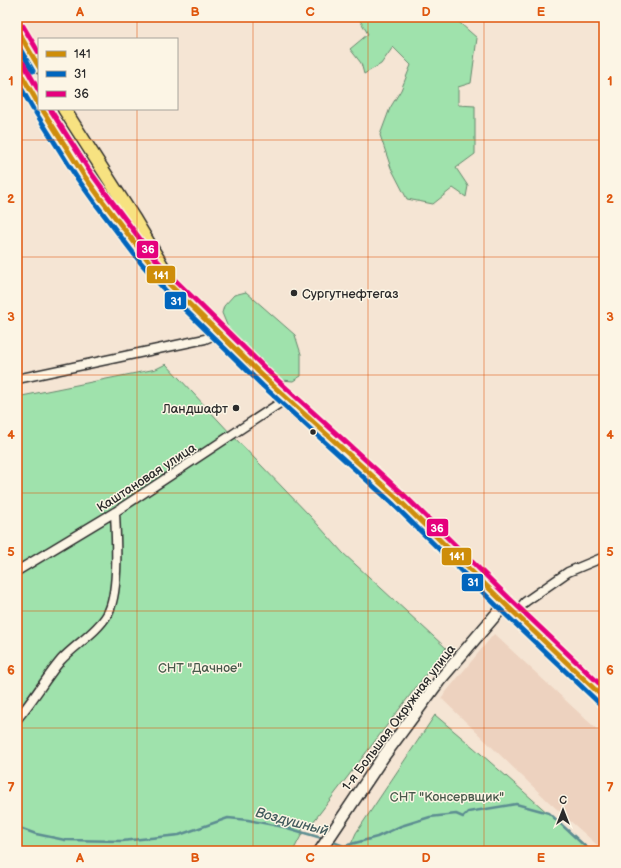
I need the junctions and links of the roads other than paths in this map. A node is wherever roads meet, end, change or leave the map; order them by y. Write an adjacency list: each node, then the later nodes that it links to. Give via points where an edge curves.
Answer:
1 (17, 24): 2 (main road)
2 (20, 36): 3 (main road)
3 (38, 65)
4 (17, 67): 6 (main road)
5 (17, 73): 6 (main road)
6 (36, 100)
7 (43, 110): 9 (main road, via 83,174 147,259)
8 (65, 110): 9 (main road, via 136,220 173,283)
9 (194, 308): 10 (main road)
10 (219, 333): 11 (street, via 205,339); 12 (main road)
11 (17, 379)
12 (286, 399): 13 (street, Каштановая улица); 16 (main road, via 397,498)
13 (115, 512): 15 (street, Каштановая улица); 19 (street, via 117,556 114,596 107,615 61,660)
14 (604, 557): 17 (street, via 568,572 525,602)
15 (17, 571)
16 (505, 604): 17 (main road); 20 (street, 1-я Большая Окружная улица, via 439,681 383,757)
17 (515, 614): 18 (main road)
18 (604, 698)
19 (17, 719)
20 (320, 851)

